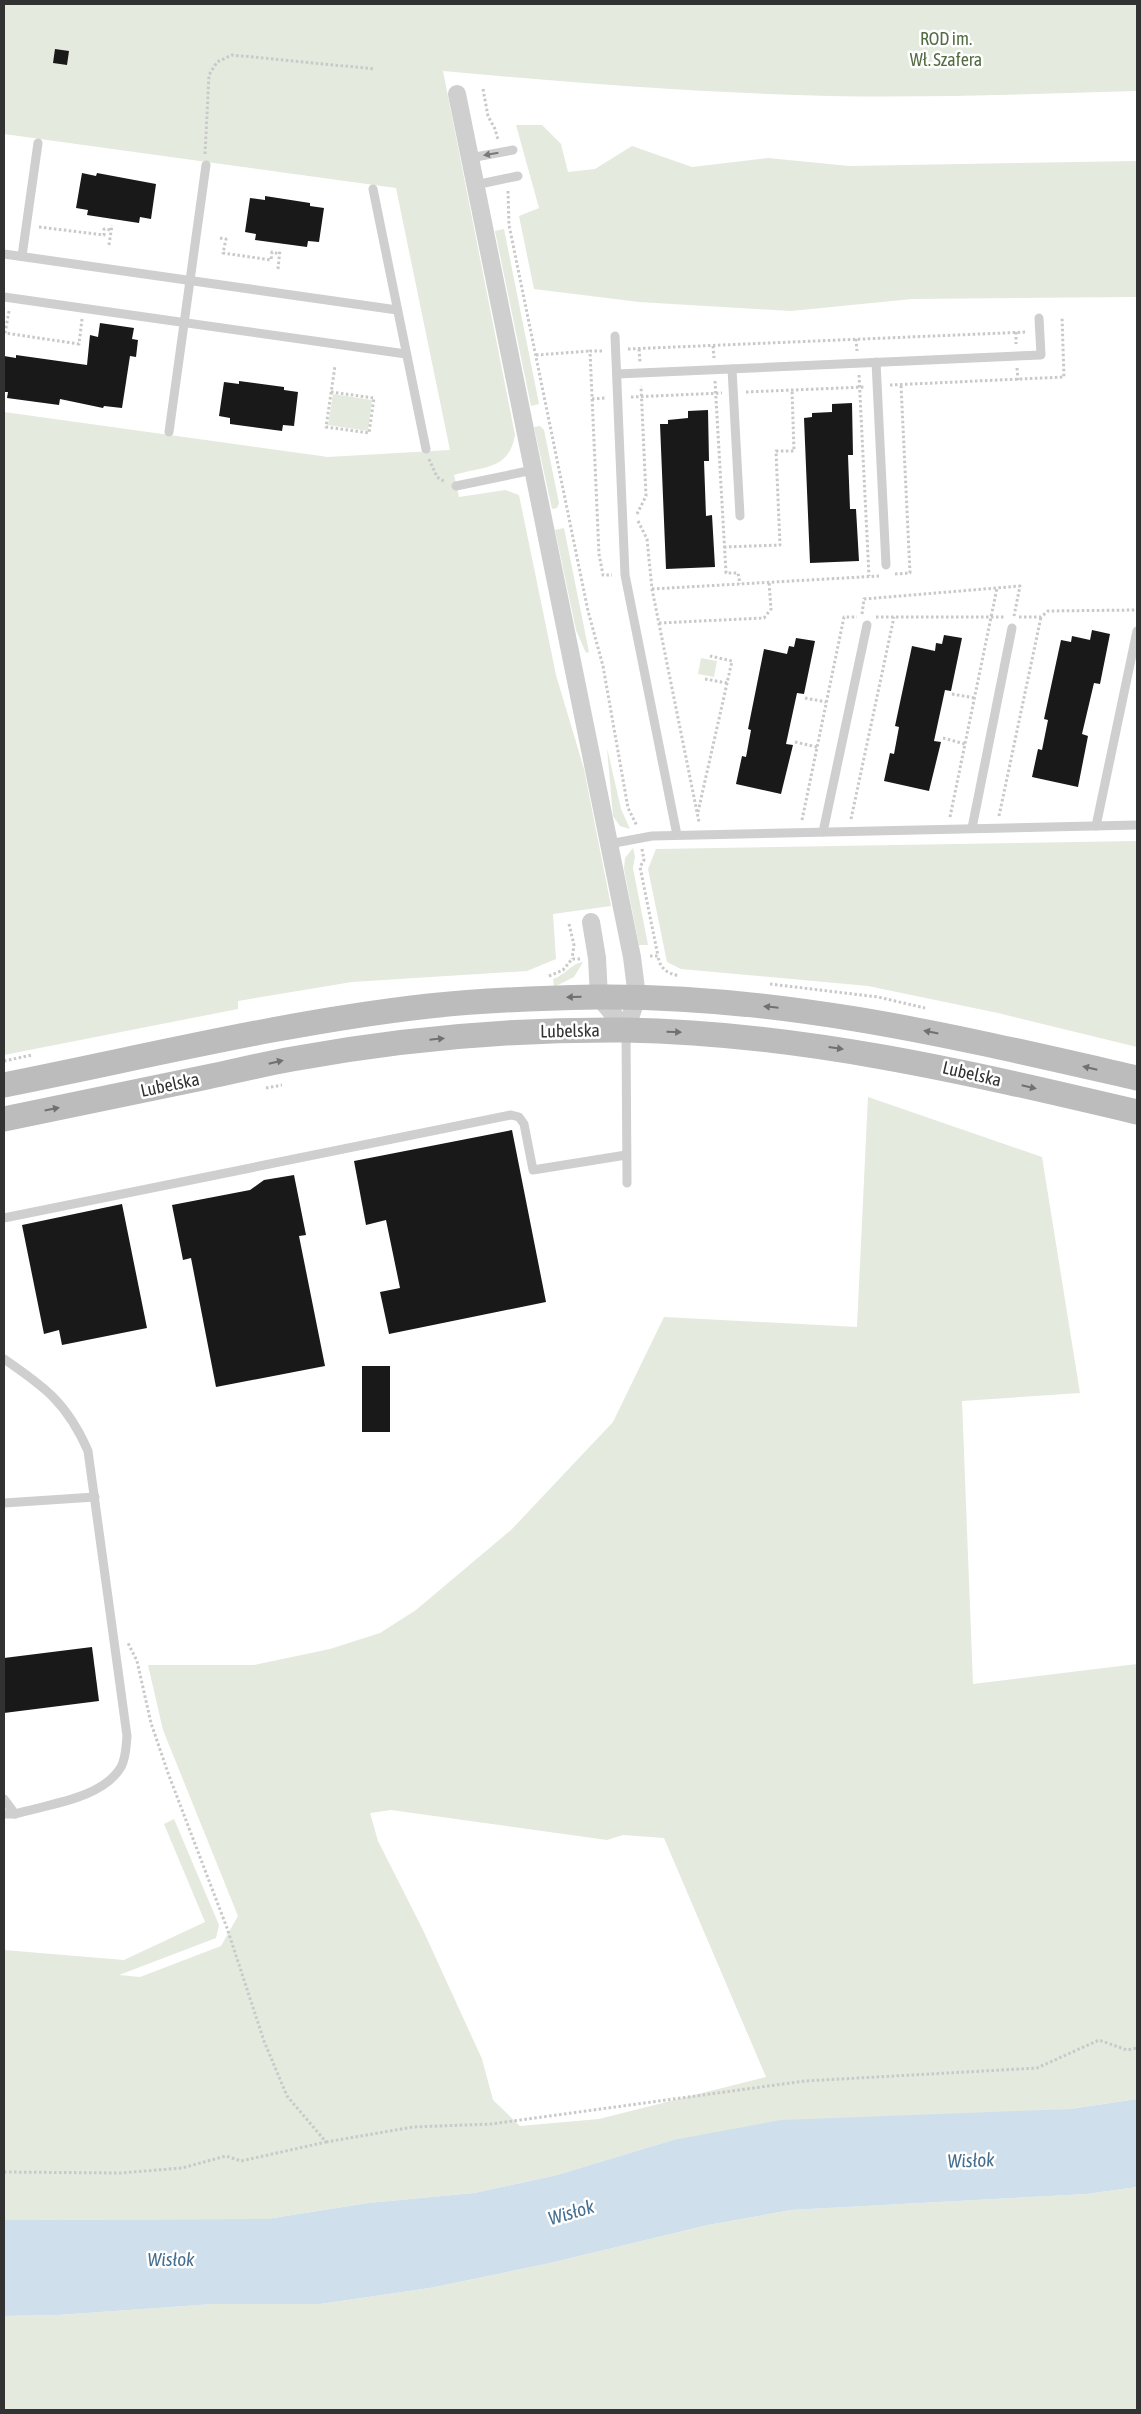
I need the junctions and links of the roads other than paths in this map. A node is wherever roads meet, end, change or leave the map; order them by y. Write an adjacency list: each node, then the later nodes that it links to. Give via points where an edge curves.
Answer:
1 (457, 94): 4 (street)
2 (38, 143): 10 (lane)
3 (513, 150): 4 (lane, one-way to 4)
4 (470, 158): 7 (street)
5 (206, 164): 11 (lane)
6 (518, 176): 7 (lane)
7 (475, 185): 23 (street)
8 (373, 189): 13 (lane)
9 (4, 254): 10 (lane)
10 (22, 256): 11 (lane)
11 (190, 280): 13 (lane); 15 (lane)
12 (7, 298): 15 (lane)
13 (397, 310): 17 (lane)
14 (1039, 318): 18 (lane, via 1041,355)
15 (184, 322): 17 (lane); 21 (lane)
16 (615, 336): 20 (lane)
17 (406, 354): 22 (lane)
18 (876, 362): 19 (lane); 26 (lane)
19 (732, 369): 20 (lane); 25 (lane)
20 (617, 374): 34 (lane, via 625,575)
21 (169, 432)
22 (426, 449)
23 (533, 470): 24 (lane); 35 (street)
24 (456, 486)
25 (740, 516)
26 (886, 566)
27 (867, 625): 33 (lane)
28 (1012, 628): 32 (lane)
29 (1137, 631): 31 (lane)
30 (1137, 825): 31 (lane)
31 (1096, 826): 32 (lane)
32 (972, 828): 33 (lane)
33 (824, 832): 34 (lane)
34 (677, 835): 35 (lane)
35 (609, 844): 38 (street, via 632,957)
36 (591, 922): 37 (street, via 598,958)
37 (599, 997): 38 (main road, Lubelska); 39 (street); 40 (main road, Lubelska, one-way to 40, via 432,1006)
38 (636, 998): 39 (street); 41 (main road, Lubelska, one-way to 38, via 966,1038 840,1015 733,1003)
39 (626, 1030): 42 (main road, Lubelska, one-way to 39, via 290,1059 417,1041 514,1033); 44 (main road, Lubelska, one-way to 44, via 730,1035 854,1051); 46 (lane)
40 (241, 1037): 42 (main road, via 236,1047 237,1054); 43 (main road, Lubelska)
41 (1137, 1078)
42 (253, 1079): 45 (main road, Lubelska, one-way to 42)
43 (4, 1085)
44 (1137, 1112)
45 (4, 1118)
46 (626, 1155): 47 (lane); 48 (lane, via 533,1170 524,1124 519,1117 511,1115)
47 (626, 1183)
48 (4, 1218)
49 (4, 1359): 50 (lane, via 47,1389 66,1409 88,1451)
50 (95, 1497): 51 (lane); 54 (lane, via 127,1736 126,1753 121,1767 108,1781 93,1790)
51 (4, 1503)
52 (4, 1799): 54 (lane)
53 (4, 1814): 54 (lane)
54 (15, 1814)

